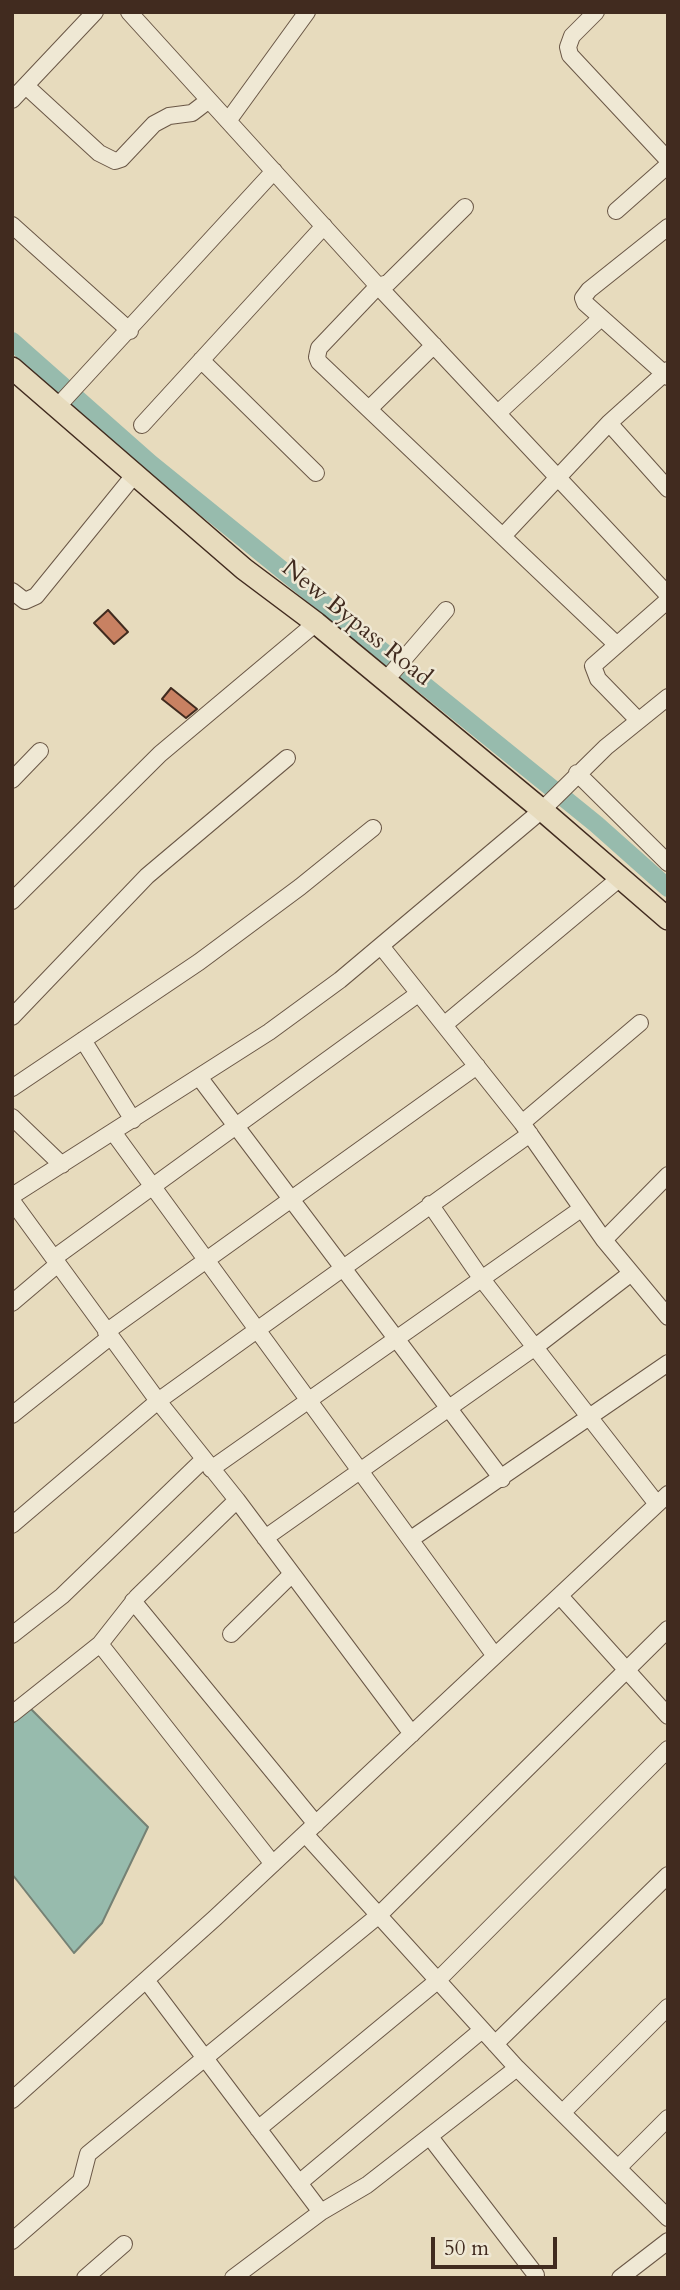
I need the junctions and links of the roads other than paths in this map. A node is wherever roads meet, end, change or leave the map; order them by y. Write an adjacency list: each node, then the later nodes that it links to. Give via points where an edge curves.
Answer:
1 (94, 12): 5 (street)
2 (130, 12): 7 (street)
3 (307, 12): 8 (street)
4 (596, 12): 9 (street, via 572,36 570,55)
5 (26, 86): 6 (street); 7 (street, via 99,153 115,161 154,124 169,116 192,113)
6 (12, 100)
7 (209, 100): 8 (street)
8 (228, 121): 10 (street)
9 (668, 162): 12 (street)
10 (274, 171): 14 (street); 18 (street)
11 (465, 207): 16 (street, via 388,283)
12 (616, 211)
13 (12, 225): 18 (street)
14 (324, 226): 16 (street); 20 (street)
15 (668, 227): 17 (street, via 585,294 585,303)
16 (377, 286): 19 (street); 24 (street, via 317,352 319,362)
17 (601, 317): 22 (street); 25 (street)
18 (130, 331): 23 (street)
19 (434, 345): 24 (street); 25 (street)
20 (201, 360): 27 (street); 28 (street)
21 (12, 368): 23 (main road, New Bypass Road)
22 (666, 374): 26 (street)
23 (67, 397): 29 (main road, New Bypass Road)
24 (369, 409): 32 (street)
25 (498, 414): 30 (street)
26 (608, 424): 30 (street); 31 (street)
27 (142, 425)
28 (316, 472)
29 (135, 474): 33 (street, via 36,596 24,601); 36 (main road, New Bypass Road, via 244,569)
30 (559, 476): 32 (street); 34 (street)
31 (668, 489)
32 (503, 536): 37 (street)
33 (12, 591)
34 (668, 597): 37 (street)
35 (446, 610): 38 (street)
36 (316, 623): 38 (main road, New Bypass Road); 49 (street, via 160,754)
37 (616, 644): 40 (street, via 593,666 593,673)
38 (394, 671): 45 (main road, New Bypass Road)
39 (668, 697): 40 (street)
40 (637, 719): 43 (street)
41 (40, 751): 44 (street)
42 (287, 758): 53 (street, via 147,876)
43 (577, 773): 45 (street); 47 (street)
44 (12, 779)
45 (553, 799): 48 (main road, New Bypass Road); 51 (street)
46 (373, 828): 56 (street, via 199,962)
47 (668, 863)
48 (621, 878): 50 (main road, New Bypass Road); 55 (street)
49 (12, 901)
50 (668, 919)
51 (380, 946): 52 (street); 58 (street, via 269,1032)
52 (418, 994): 55 (street); 62 (street)
53 (12, 1017)
54 (640, 1023): 63 (street)
55 (444, 1025): 57 (street)
56 (83, 1040): 59 (street); 61 (street)
57 (477, 1066): 63 (street); 69 (street)
58 (200, 1077): 61 (street); 62 (street)
59 (12, 1087)
60 (12, 1117): 65 (street)
61 (133, 1120): 64 (street)
62 (237, 1128): 67 (street); 69 (street)
63 (526, 1128): 70 (street); 71 (street)
64 (113, 1132): 65 (street); 67 (street)
65 (62, 1165): 68 (street)
66 (668, 1175): 72 (street)
67 (153, 1188): 73 (street); 74 (street)
68 (12, 1198): 73 (street)
69 (291, 1199): 74 (street); 75 (street)
70 (430, 1204): 75 (street); 77 (street)
71 (581, 1209): 72 (street); 77 (street)
72 (604, 1240): 76 (street)
73 (56, 1261): 78 (street); 81 (street)
74 (204, 1261): 80 (street); 81 (street)
75 (343, 1270): 80 (street); 82 (street)
76 (631, 1274): 79 (street); 83 (street)
77 (481, 1278): 82 (street); 83 (street)
78 (12, 1303)
79 (668, 1317)
80 (257, 1331): 85 (street); 86 (street)
81 (108, 1335): 85 (street); 88 (street)
82 (398, 1338): 86 (street); 87 (street)
83 (534, 1348): 87 (street); 89 (street)
84 (668, 1363): 89 (street)
85 (158, 1401): 90 (street); 95 (street)
86 (309, 1402): 90 (street); 91 (street)
87 (450, 1408): 91 (street); 92 (street)
88 (12, 1415)
89 (589, 1418): 92 (street); 93 (street)
90 (207, 1464): 94 (street); 103 (street, via 62,1596)
91 (361, 1469): 96 (street); 97 (street)
92 (502, 1479): 97 (street)
93 (663, 1499): 99 (street)
94 (237, 1500): 96 (street); 100 (street)
95 (12, 1525)
96 (265, 1538): 98 (street)
97 (411, 1539): 105 (street)
98 (292, 1574): 102 (street); 109 (street)
99 (560, 1596): 105 (street); 106 (street)
100 (133, 1601): 104 (street); 111 (street)
101 (668, 1629): 106 (street)
102 (231, 1634)
103 (12, 1635)
104 (100, 1644): 107 (street); 112 (street)
105 (495, 1656): 109 (street)
106 (626, 1669): 108 (street); 114 (street)
107 (12, 1714)
108 (668, 1716)
109 (412, 1734): 111 (street)
110 (668, 1749): 116 (street)
111 (311, 1829): 112 (street); 114 (street)
112 (273, 1864): 115 (street)
113 (668, 1875): 119 (street)
114 (379, 1915): 116 (street); 120 (street)
115 (146, 1980): 120 (street); 122 (street)
116 (436, 1982): 118 (street); 125 (street)
117 (668, 2007): 123 (street)
118 (482, 2030): 119 (street); 128 (street)
119 (495, 2044): 121 (street)
120 (204, 2060): 125 (street); 131 (street, via 88,2154 81,2181)
121 (517, 2068): 123 (street); 126 (street)
122 (12, 2100)
123 (563, 2112): 127 (street)
124 (668, 2118): 127 (street)
125 (258, 2129): 128 (street)
126 (430, 2137): 129 (street, via 367,2185); 134 (street)
127 (618, 2168): 130 (street)
128 (299, 2183): 129 (street)
129 (321, 2212): 136 (street)
130 (668, 2218)
131 (12, 2241)
132 (668, 2241): 137 (street)
133 (124, 2245): 135 (street)
134 (536, 2276)
135 (85, 2278)
136 (233, 2278)
137 (620, 2278)

